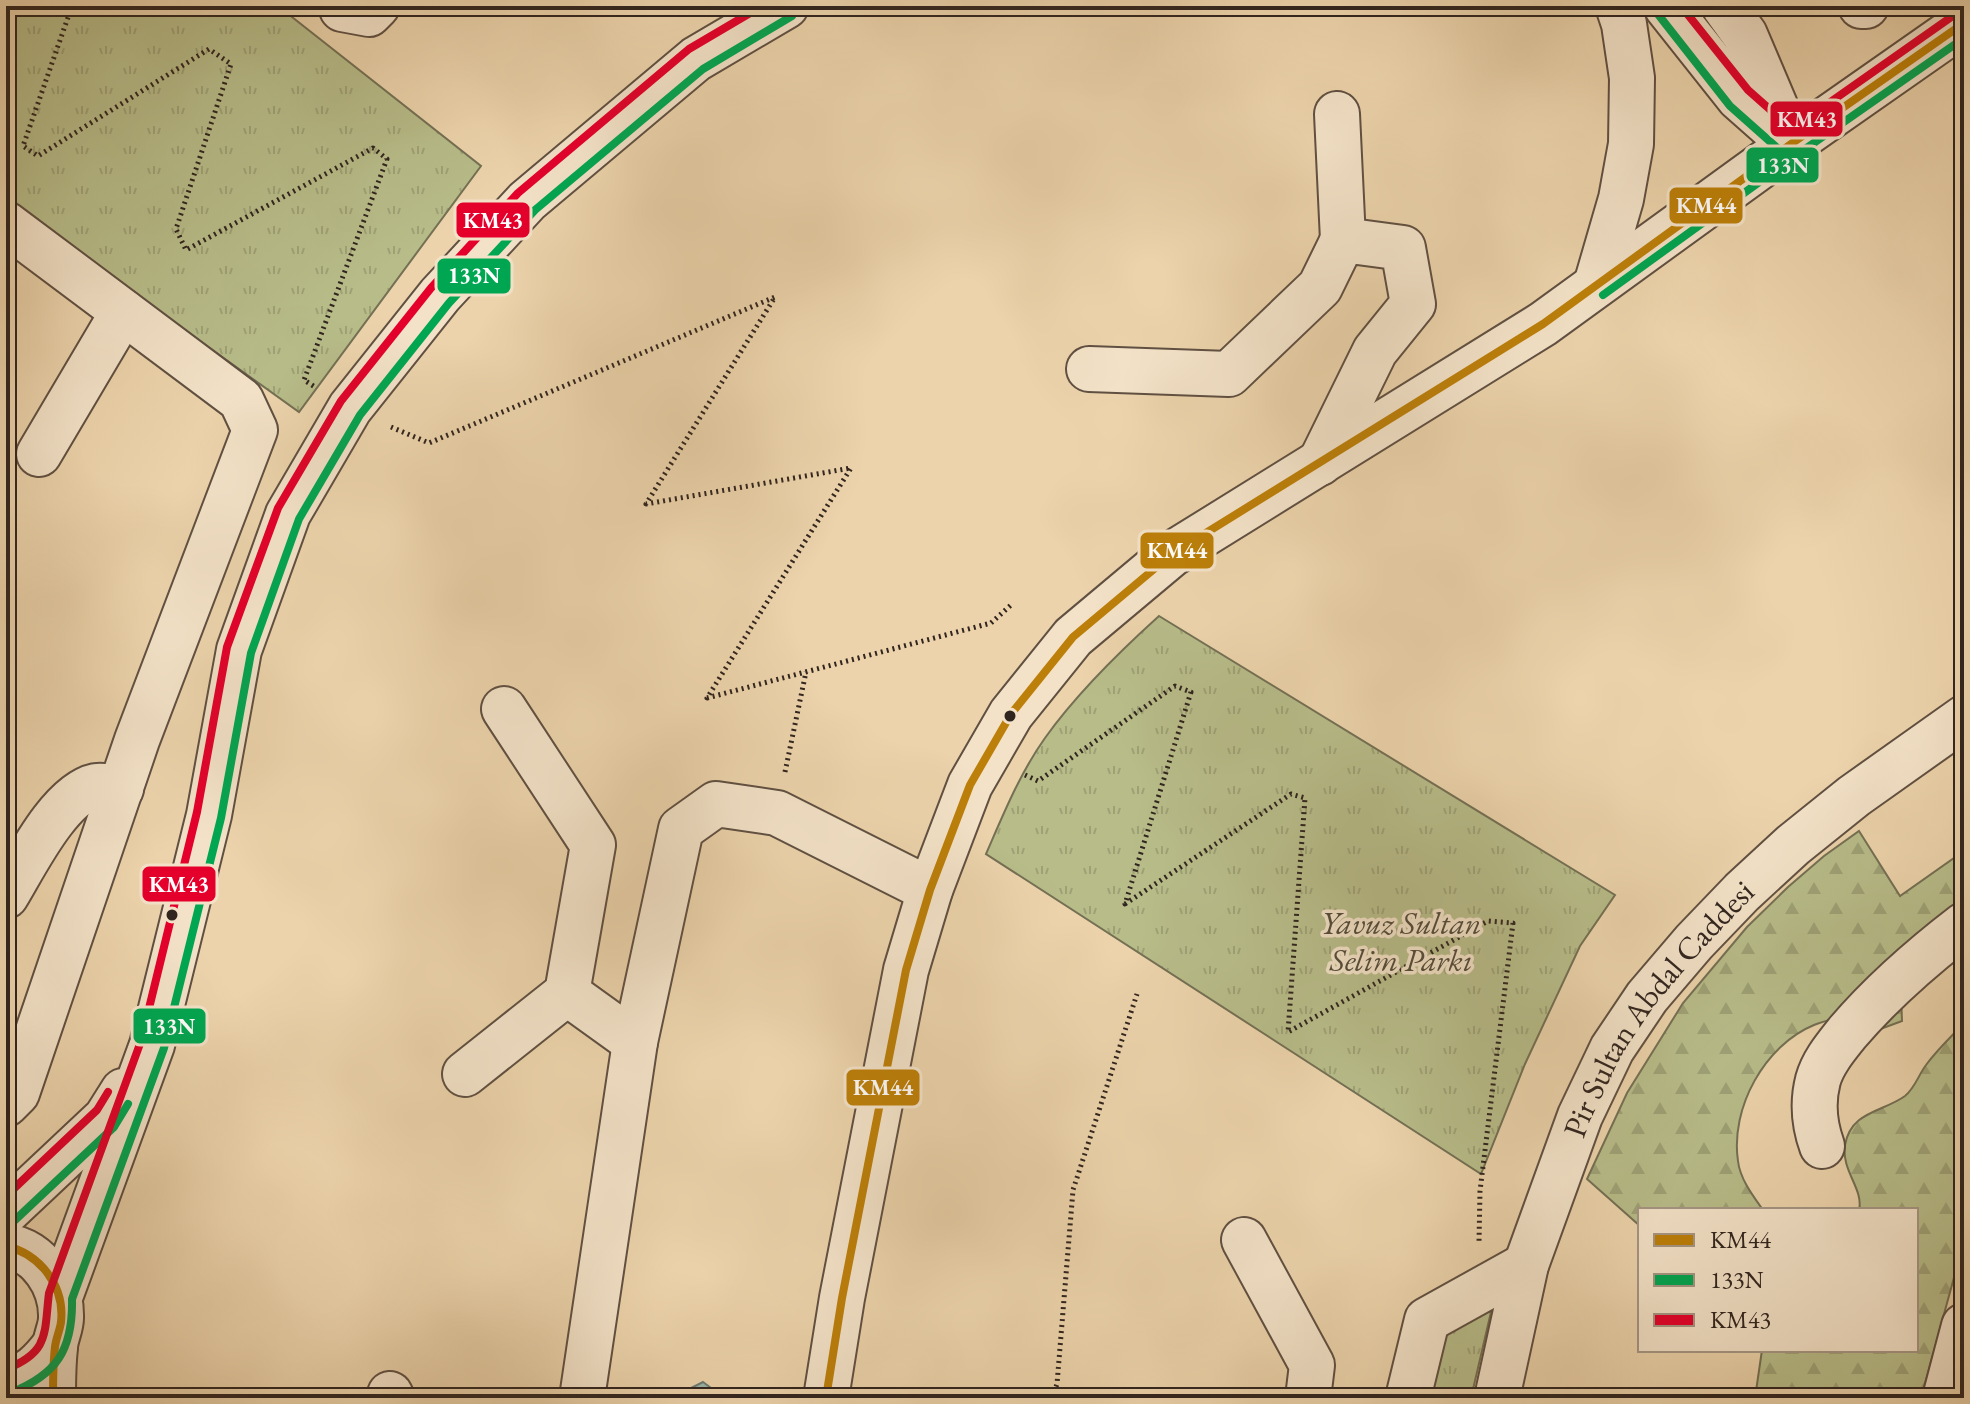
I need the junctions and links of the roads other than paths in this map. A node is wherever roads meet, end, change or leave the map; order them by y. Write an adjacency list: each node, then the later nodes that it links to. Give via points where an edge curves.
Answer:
1 (342, 6): 2 (street, via 369,14)
2 (377, 6)
3 (786, 6): 25 (street, via 696,59 527,201 440,295 350,408 288,514 239,650 209,815)
4 (1618, 6): 12 (street, via 1632,78 1631,144)
5 (1666, 6): 9 (street, via 1739,98)
6 (1724, 6): 9 (street, via 1745,35)
7 (1964, 23): 9 (street)
8 (1337, 114): 11 (street)
9 (1791, 144): 12 (street)
10 (6, 224): 13 (street)
11 (1343, 240): 14 (street, via 1320,287 1229,374); 16 (street, via 1403,248 1413,304 1375,351)
12 (1596, 285): 16 (street, via 1543,324)
13 (123, 312): 15 (street); 19 (street, via 241,400 255,430)
14 (1089, 369)
15 (39, 454)
16 (1320, 463): 20 (street, via 1172,554 1073,637 1011,714 970,785)
17 (504, 709): 23 (street, via 593,845)
18 (1964, 718): 32 (street, Pir Sultan Abdal Caddesi, via 1793,845 1742,892 1647,997 1612,1049 1580,1116)
19 (121, 789): 21 (street, via 100,785 66,804); 27 (street, via 17,1093)
20 (930, 890): 24 (street, via 777,813 716,804 681,829); 39 (street, via 906,970)
21 (6, 896)
22 (1964, 925): 28 (street, via 1869,1007 1826,1061 1814,1113)
23 (567, 993): 24 (street); 26 (street)
24 (635, 1042): 38 (street)
25 (152, 1045): 29 (street, via 106,1118); 33 (street)
26 (465, 1074)
27 (6, 1104)
28 (1822, 1146)
29 (6, 1212)
30 (1244, 1240): 40 (street, via 1312,1365)
31 (6, 1246): 33 (street, via 34,1258)
32 (1526, 1265): 41 (street, via 1427,1320); 42 (street, Pir Sultan Abdal Caddesi)
33 (60, 1297): 35 (street)
34 (1964, 1326): 43 (street)
35 (55, 1345): 36 (street, via 27,1375); 37 (street)
36 (6, 1382)
37 (53, 1398)
38 (582, 1398)
39 (826, 1398)
40 (1308, 1398)
41 (1408, 1398)
42 (1497, 1398)
43 (1945, 1398)

